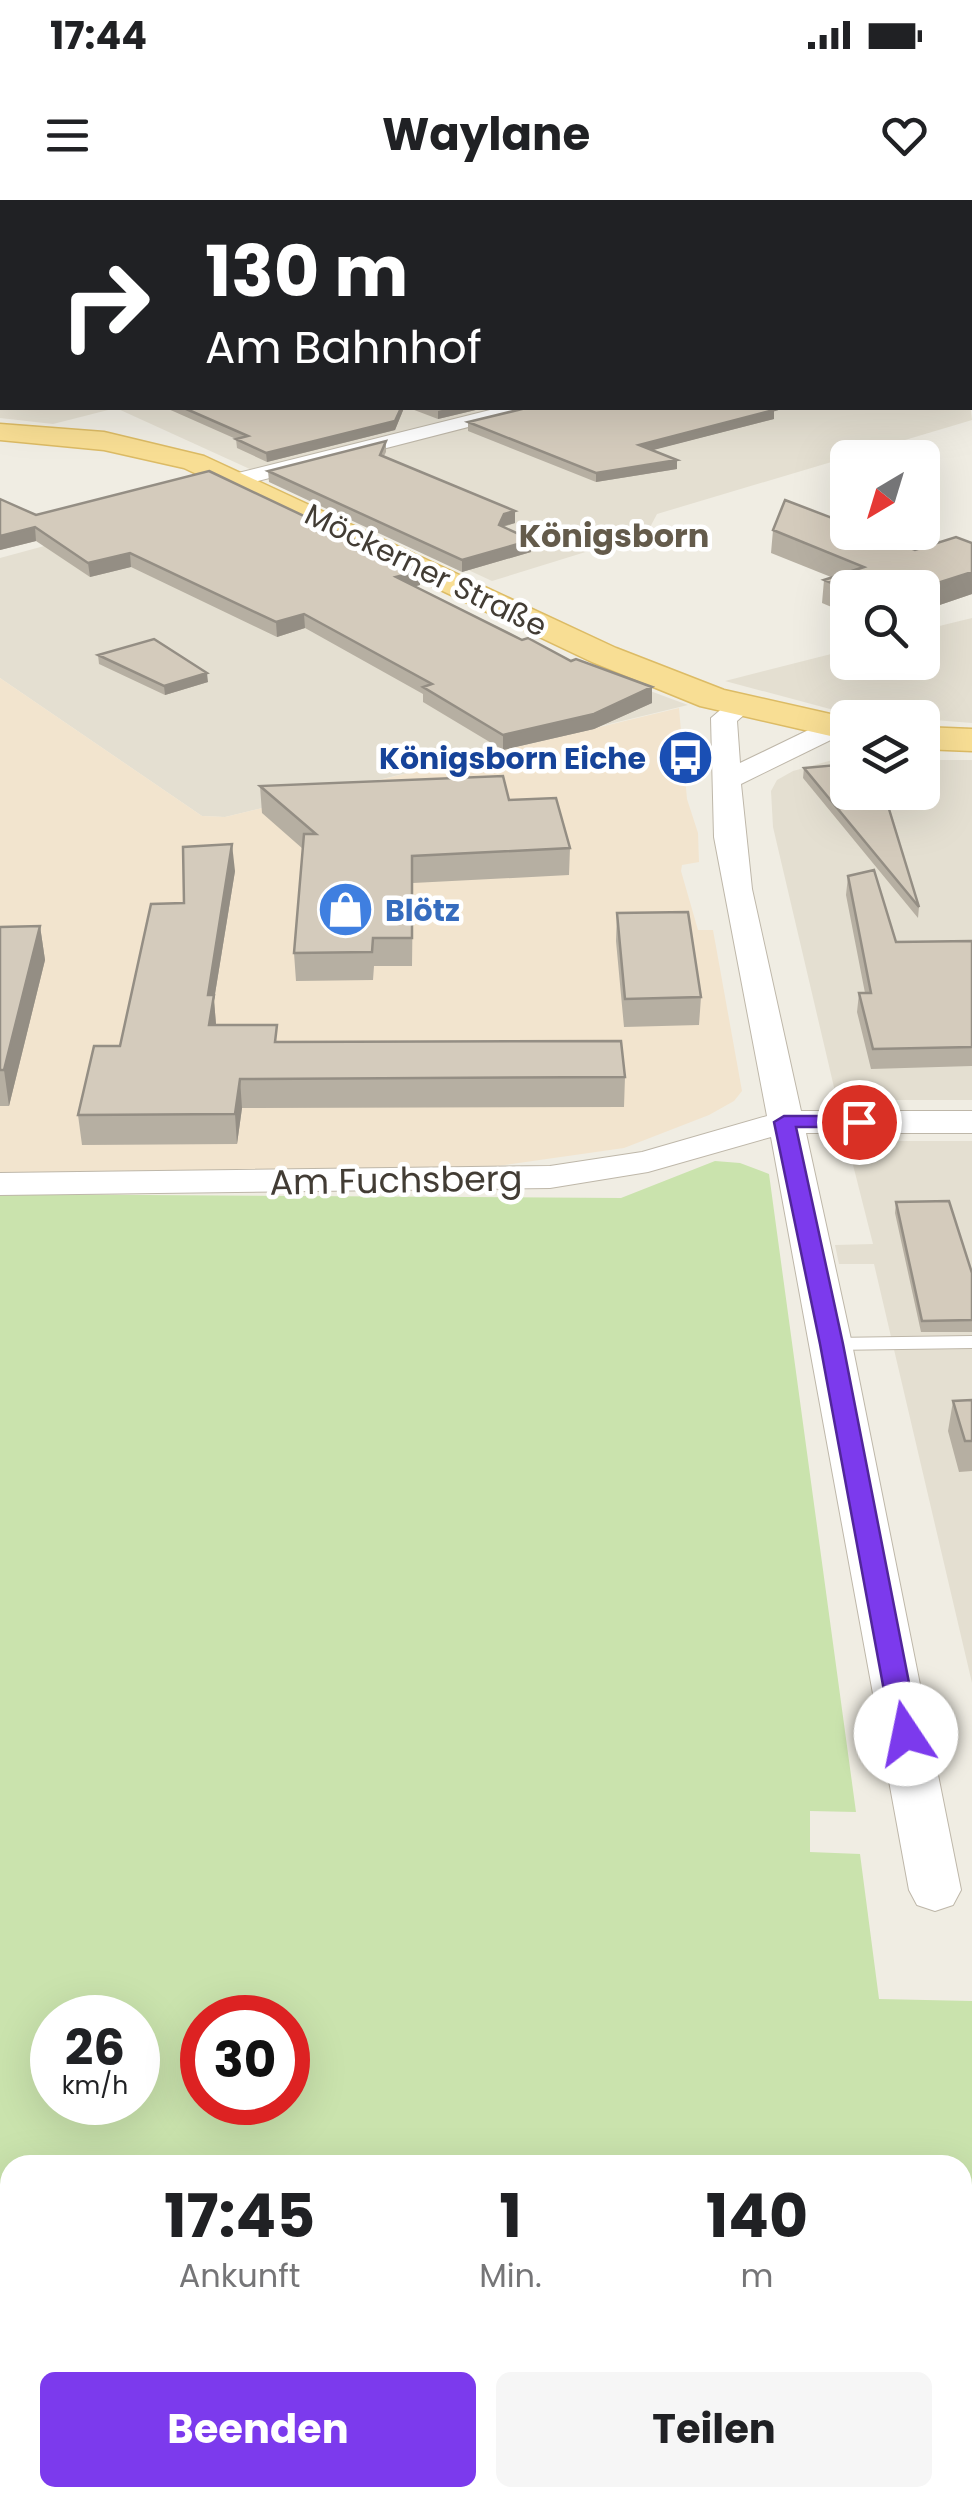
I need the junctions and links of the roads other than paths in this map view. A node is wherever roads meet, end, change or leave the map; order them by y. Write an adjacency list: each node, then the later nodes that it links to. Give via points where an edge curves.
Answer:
1 (511, 410): 3 (street)
2 (0, 432): 3 (main road, Möckerner Straße, via 134,446 184,458)
3 (220, 478): 4 (main road, Möckerner Straße, via 576,643)
4 (742, 706): 5 (main road, Möckerner Straße); 9 (street, via 724,718)
5 (830, 725)
6 (830, 733): 9 (street)
7 (940, 739): 8 (main road)
8 (972, 740)
9 (728, 780): 10 (street, via 732,854)
10 (784, 1122): 11 (street, Am Fuchsberg); 12 (street, Am Fuchsberg, via 648,1160 550,1177); 14 (street)
11 (972, 1122)
12 (0, 1184)
13 (972, 1342): 14 (lane)
14 (832, 1344): 15 (street)
15 (935, 1890)

